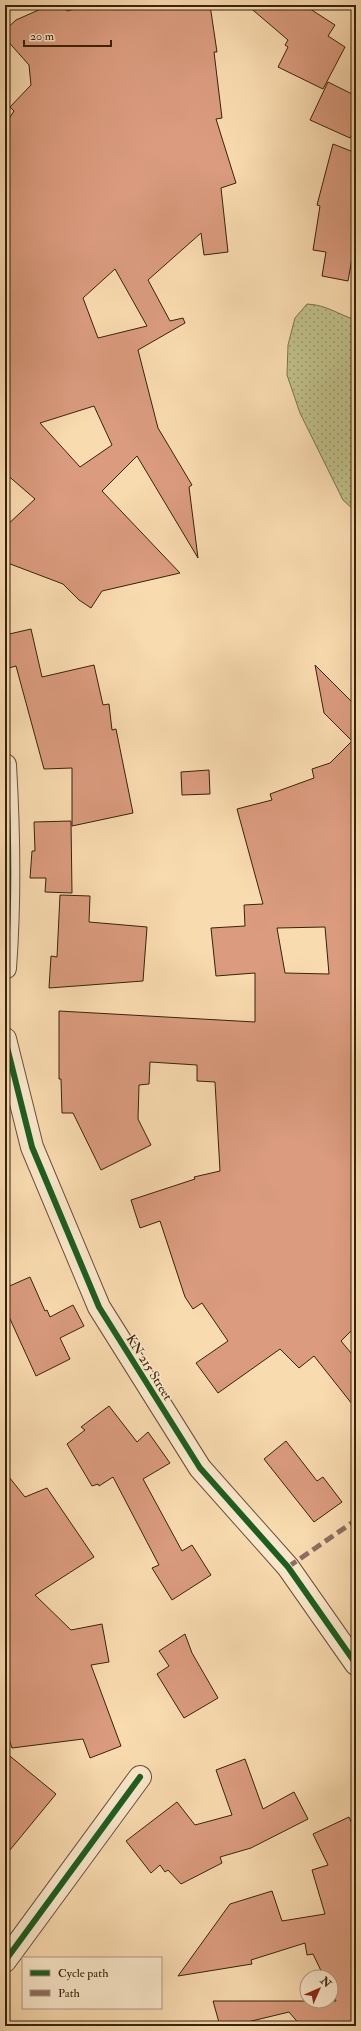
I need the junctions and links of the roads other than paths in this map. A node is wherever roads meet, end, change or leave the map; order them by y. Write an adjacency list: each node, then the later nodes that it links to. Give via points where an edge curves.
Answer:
1 (5, 766): 2 (street, via 9,849)
2 (5, 968)
3 (5, 1039): 4 (street, KN 215 Street, via 32,1147 100,1306 200,1468 288,1567)
4 (356, 1664)
5 (140, 1777): 6 (street)
6 (5, 1961)

